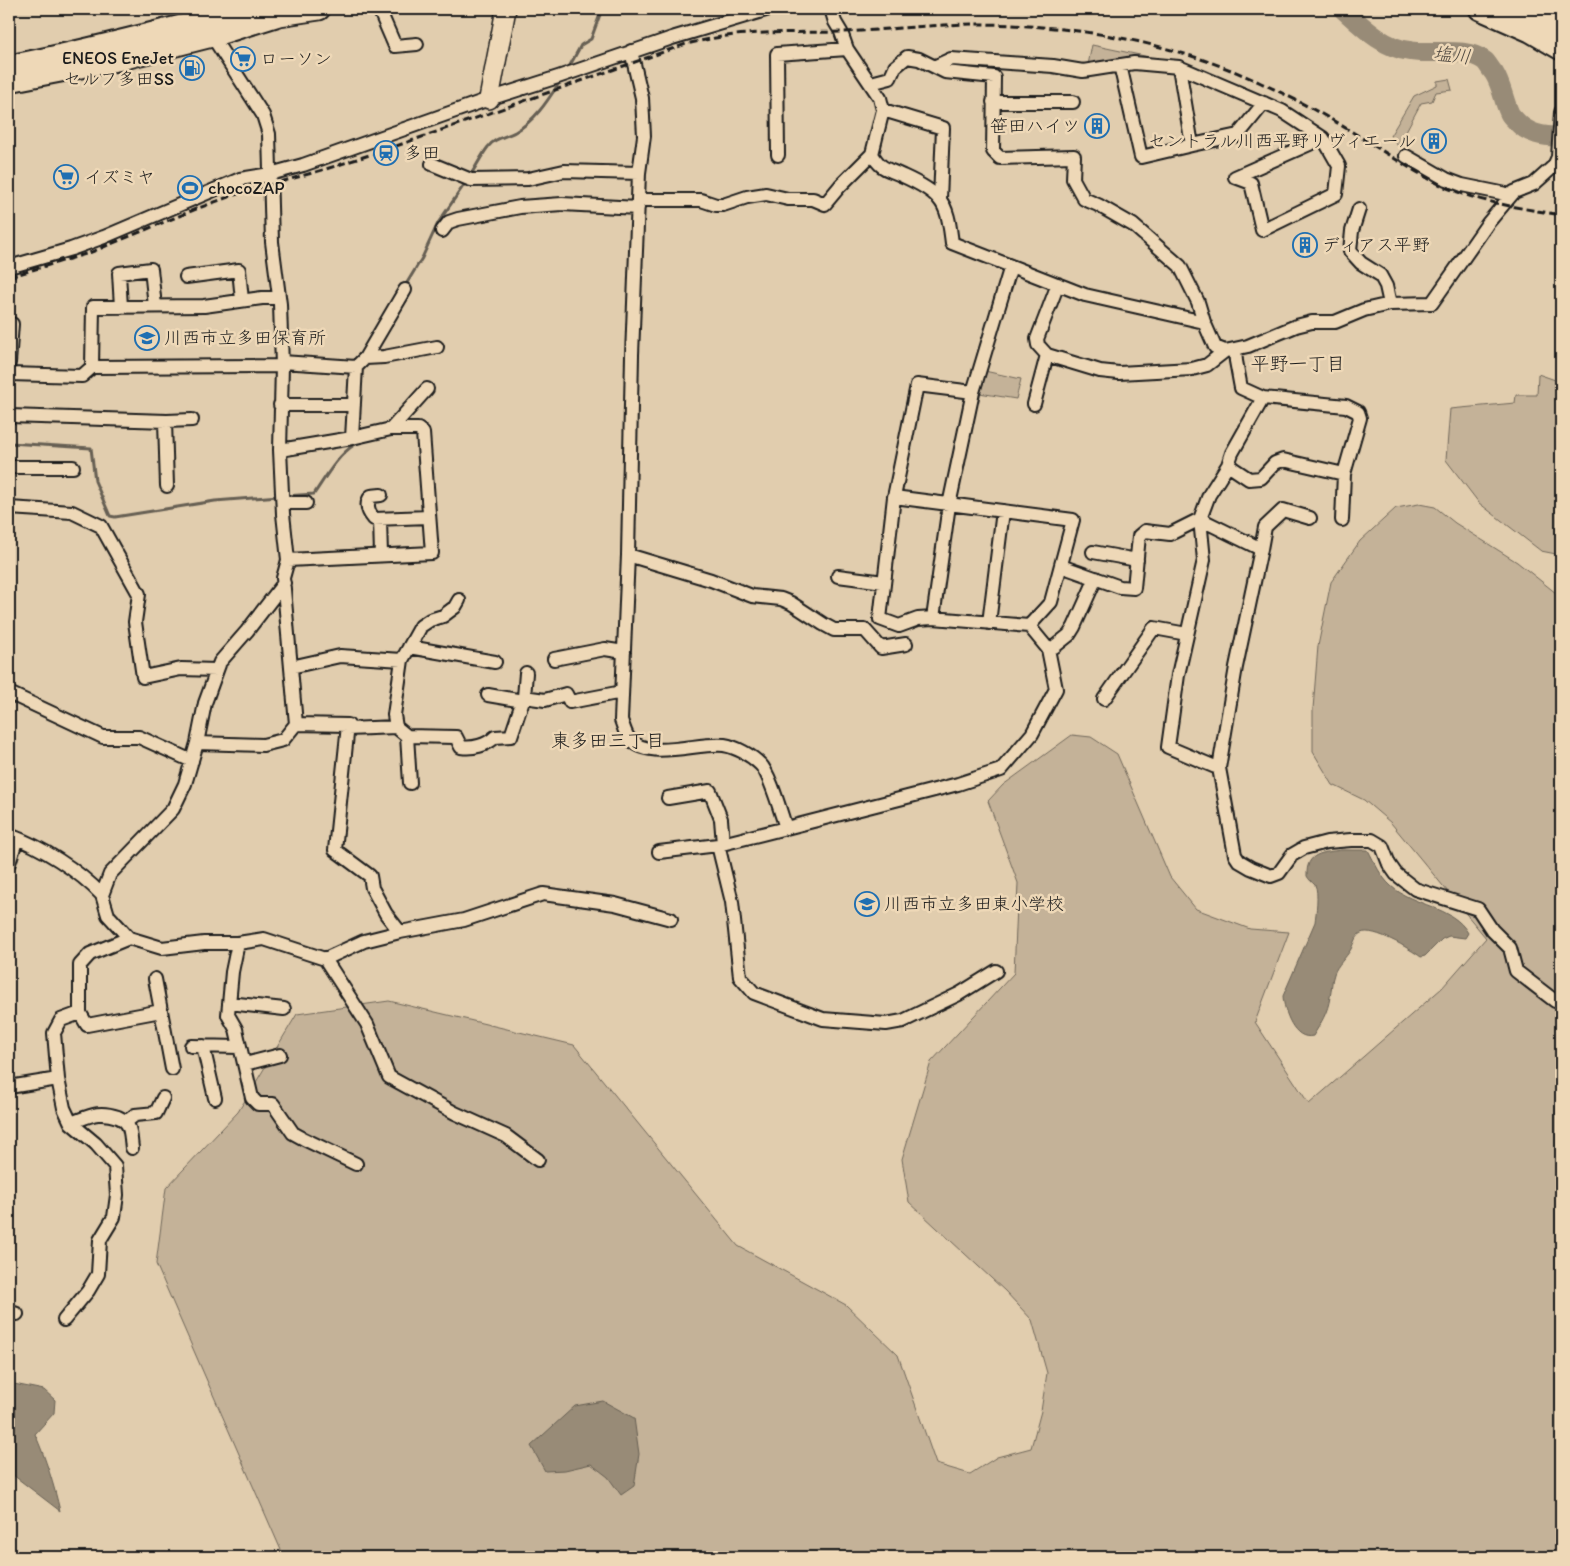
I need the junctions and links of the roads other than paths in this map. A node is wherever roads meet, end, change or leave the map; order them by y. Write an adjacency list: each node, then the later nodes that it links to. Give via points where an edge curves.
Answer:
1 (253, 9): 16 (highway)
2 (319, 9): 10 (highway, via 279,15)
3 (379, 9): 11 (street, via 395,46)
4 (506, 9): 21 (main road)
5 (769, 9): 14 (street)
6 (831, 9): 12 (street)
7 (1480, 9): 13 (highway)
8 (1519, 9): 9 (highway)
9 (1561, 30)
10 (212, 36): 19 (highway); 34 (street, via 263,114 269,134)
11 (417, 44)
12 (847, 49): 20 (street); 30 (street, via 777,54)
13 (1561, 49)
14 (631, 51): 21 (street); 33 (street, via 642,98 644,136)
15 (1120, 65): 17 (street, via 1083,71 951,59); 18 (street); 28 (street, via 1141,157)
16 (9, 66)
17 (936, 66): 20 (street, via 907,57 895,67 890,78); 22 (street, via 945,72 994,77)
18 (1179, 67): 24 (street); 28 (street)
19 (9, 82)
20 (871, 84): 25 (street)
21 (489, 99): 34 (street)
22 (993, 102): 23 (street); 50 (street, via 993,151 1000,158 1074,156 1073,180 1084,200 1133,225 1180,266)
23 (1073, 102)
24 (1264, 103): 27 (street); 28 (street, via 1238,135)
25 (883, 110): 29 (street); 36 (street, via 943,128)
26 (1561, 112): 35 (street, via 1558,157 1554,166 1534,184)
27 (1323, 138): 27 (street, via 1339,166 1336,194 1262,230 1251,183 1235,177)
28 (1192, 145)
29 (872, 154): 36 (street, via 879,166 931,191); 37 (street, via 826,204 813,199 788,199 766,194 716,205 702,200)
30 (778, 155)
31 (1406, 156): 35 (street, via 1462,185)
32 (437, 170): 33 (street, via 472,180 528,178 564,171)
33 (639, 173): 37 (street)
34 (270, 174): 41 (street, via 240,179 104,237); 45 (street, via 272,242)
35 (1511, 195): 47 (street, via 1432,303)
36 (940, 199): 40 (street, via 952,243)
37 (638, 204): 39 (street, via 520,207 458,219 449,222); 92 (street)
38 (1359, 209): 47 (street, via 1350,251 1360,263 1380,275)
39 (442, 231)
40 (1012, 266): 43 (street); 61 (street)
41 (9, 267)
42 (186, 277): 46 (street, via 239,270)
43 (1058, 284): 50 (street, via 1085,295); 54 (street, via 1037,339)
44 (406, 290): 55 (street)
45 (279, 298): 46 (street); 57 (street)
46 (242, 300): 48 (street, via 204,306)
47 (1390, 304): 53 (street, via 1335,322 1296,326)
48 (155, 306): 49 (street); 49 (street, via 151,269 119,273)
49 (121, 307): 58 (street, via 93,307)
50 (1204, 322): 53 (street, via 1215,347)
51 (9, 324): 56 (street, via 12,324)
52 (437, 347): 55 (street)
53 (1230, 350): 54 (street, via 1206,365 1192,369 1119,373 1100,371); 62 (street, via 1236,361 1241,388)
54 (1047, 355): 63 (street)
55 (360, 362): 57 (street); 65 (street)
56 (9, 363)
57 (282, 364): 58 (street); 64 (street)
58 (92, 367): 59 (street, via 82,376)
59 (9, 374)
60 (427, 389): 69 (street)
61 (973, 392): 78 (street, via 917,385); 81 (street)
62 (1263, 398): 72 (street); 75 (street, via 1346,406 1358,412 1360,418)
63 (1034, 404)
64 (280, 405): 65 (street); 71 (street)
65 (354, 405): 70 (street)
66 (9, 416): 67 (street)
67 (166, 420): 68 (street); 76 (street)
68 (192, 420)
69 (391, 429): 70 (street); 84 (street, via 418,429 423,433)
70 (352, 438): 71 (street)
71 (280, 450): 79 (street)
72 (1228, 465): 75 (street, via 1249,479 1261,478 1275,463 1283,460); 87 (street, via 1209,495)
73 (9, 467): 74 (street)
74 (73, 467)
75 (1344, 474): 88 (street)
76 (167, 486)
77 (381, 495): 86 (street, via 371,496 368,501 368,513 374,519)
78 (894, 497): 81 (street); 98 (street)
79 (283, 500): 80 (street); 93 (street)
80 (306, 503)
81 (950, 505): 83 (street); 101 (street)
82 (9, 508): 113 (street, via 72,512 101,526 139,594 135,622 143,677 181,669)
83 (1003, 512): 95 (street, via 1073,520); 102 (street)
84 (430, 517): 86 (street); 91 (street, via 432,553)
85 (1310, 518): 89 (street, via 1282,510 1265,527)
86 (380, 519): 91 (street)
87 (1200, 519): 89 (street); 94 (street, via 1170,534 1145,531 1139,536); 104 (street, via 1204,560)
88 (1342, 520)
89 (1261, 549): 126 (street)
90 (1093, 552): 94 (street)
91 (381, 555): 93 (street)
92 (628, 555): 105 (street, via 752,596 792,603 834,630 865,630 881,648); 108 (street)
93 (288, 560): 99 (street)
94 (1137, 560): 97 (street, via 1134,588 1120,587)
95 (1061, 566): 97 (street); 103 (street, via 1051,602)
96 (838, 576): 98 (street)
97 (1096, 578): 107 (street, via 1074,627)
98 (884, 582): 101 (street, via 880,619 899,626)
99 (284, 583): 112 (street); 113 (street, via 220,662)
100 (459, 600): 106 (street, via 443,616 421,626)
101 (933, 618): 102 (street)
102 (989, 623): 103 (street)
103 (1029, 626): 129 (street, via 1048,648 1056,689 1032,734 1000,770 958,784)
104 (1187, 634): 119 (street, via 1154,628); 126 (street, via 1168,746)
105 (906, 644)
106 (409, 647): 110 (street); 111 (street)
107 (1054, 647)
108 (624, 652): 109 (street, via 605,649); 115 (street)
109 (554, 659)
110 (402, 660): 112 (street, via 340,656); 121 (street, via 394,715)
111 (496, 662)
112 (291, 667): 120 (street)
113 (217, 670): 124 (street, via 205,703)
114 (526, 673): 118 (street)
115 (622, 692): 118 (street, via 570,702 566,694 546,700); 129 (street, via 621,720 628,737 639,746 652,750 724,745 742,751 762,765)
116 (9, 693): 125 (street, via 103,737 139,738)
117 (488, 694): 118 (street)
118 (523, 699): 123 (street, via 511,736 495,737 489,743 468,748 461,747 456,737)
119 (1104, 699)
120 (296, 724): 122 (street, via 348,725); 124 (street, via 283,740 263,745)
121 (396, 727): 122 (street); 123 (street)
122 (348, 729): 136 (street, via 335,850 370,876 372,888)
123 (407, 736): 127 (street)
124 (197, 742): 125 (street)
125 (192, 761): 134 (street, via 173,809 110,874)
126 (1219, 768): 142 (street, via 1239,861 1271,876 1304,848 1328,842 1372,840 1382,846 1396,874 1415,889 1478,909 1510,948 1516,970 1555,1001)
127 (410, 783)
128 (668, 798): 131 (street, via 710,791 721,819)
129 (786, 828): 131 (street)
130 (13, 837): 133 (street); 134 (street, via 56,858 90,882)
131 (721, 844): 132 (street); 140 (street, via 732,902 740,977 754,993 824,1019 886,1024 903,1021 960,994)
132 (659, 852)
133 (9, 863)
134 (102, 895): 137 (street, via 108,915)
135 (671, 919): 136 (street, via 615,904 543,894 464,920)
136 (400, 932): 139 (street, via 364,941)
137 (129, 938): 138 (street, via 162,948); 146 (street, via 90,954 80,965)
138 (238, 943): 139 (street, via 264,939); 143 (street)
139 (325, 959): 158 (street, via 367,1024 389,1077 506,1136)
140 (996, 971)
141 (155, 979): 145 (street)
142 (1561, 1001)
143 (229, 1003): 144 (street); 147 (street, via 228,1015 236,1029)
144 (284, 1009)
145 (161, 1010): 146 (street, via 87,1025); 150 (street)
146 (80, 1013): 151 (street, via 62,1020 54,1033)
147 (240, 1047): 149 (street); 154 (street, via 197,1046)
148 (280, 1055): 149 (street)
149 (244, 1064): 159 (street, via 252,1098 258,1104 273,1104 293,1133)
150 (172, 1069)
151 (58, 1079): 152 (street); 156 (street)
152 (9, 1087)
153 (164, 1098): 155 (street, via 156,1113 135,1115)
154 (215, 1098)
155 (126, 1122): 156 (street, via 103,1113); 157 (street)
156 (71, 1123): 160 (street, via 115,1166 117,1195 114,1217 100,1240 98,1274)
157 (132, 1148)
158 (538, 1160)
159 (356, 1164)
160 (64, 1320)

